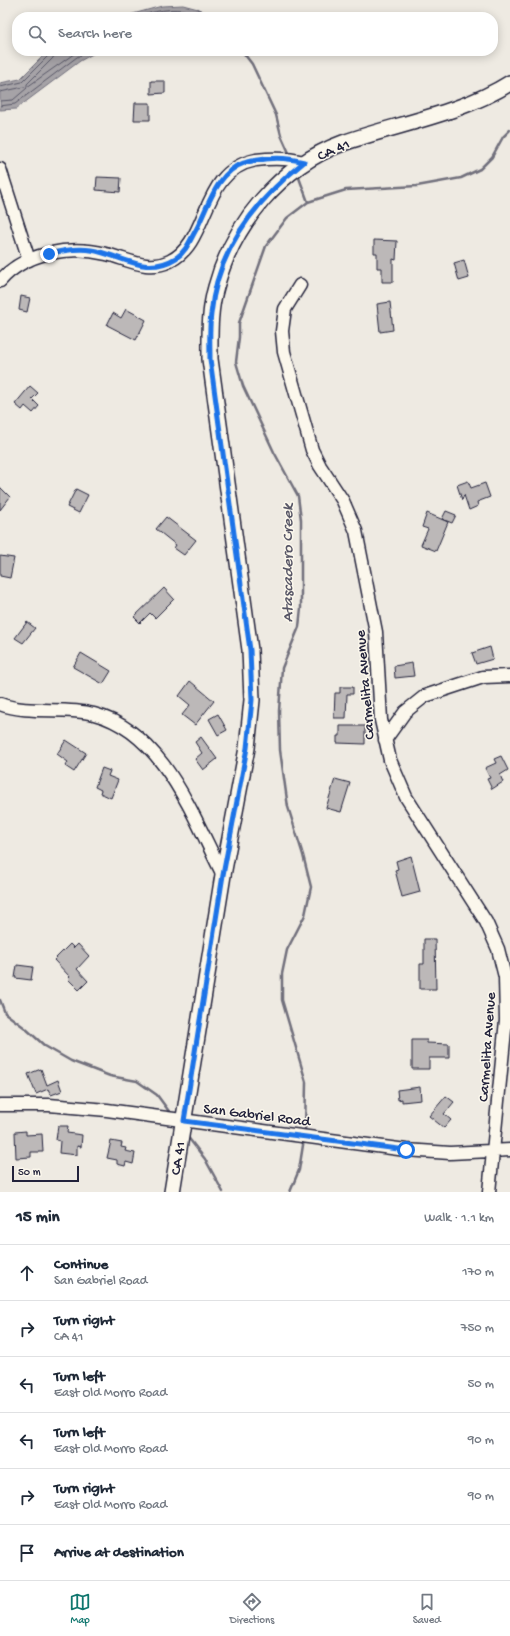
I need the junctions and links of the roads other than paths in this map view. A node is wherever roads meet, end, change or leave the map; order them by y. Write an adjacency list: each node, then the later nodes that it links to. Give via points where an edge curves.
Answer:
1 (510, 84): 2 (main road, CA 41 / CA 41, via 479,100 341,144)
2 (304, 162): 4 (street, via 269,158 244,163 234,168 220,183 188,244 177,257 168,262 143,266 108,254 80,249); 10 (main road, CA 41 / CA 41, via 257,206 239,230 225,259 211,314 210,359 250,650 252,700 247,748)
3 (0, 168): 4 (street)
4 (29, 260): 5 (street, via 13,269)
5 (0, 281)
6 (300, 285): 9 (street, Carmelita Avenue, via 284,309 284,352 312,450 343,501 356,531 376,632 378,694)
7 (510, 676): 9 (street, via 483,677 424,696 405,712)
8 (0, 704): 10 (street, via 20,709 94,714 114,722 139,739 175,780)
9 (384, 740): 14 (street, Carmelita Avenue, via 406,797 486,922 502,962 507,1006)
10 (223, 875): 12 (main road, CA 41 / CA 41)
11 (0, 1105): 12 (street, San Gabriel Road, via 64,1107)
12 (184, 1121): 14 (street, San Gabriel Road, via 406,1150 450,1153); 15 (main road, CA 41 / CA 41)
13 (510, 1150): 14 (street, San Gabriel Road)
14 (493, 1151): 16 (street, Carmelita Avenue)
15 (172, 1192)
16 (489, 1192)

